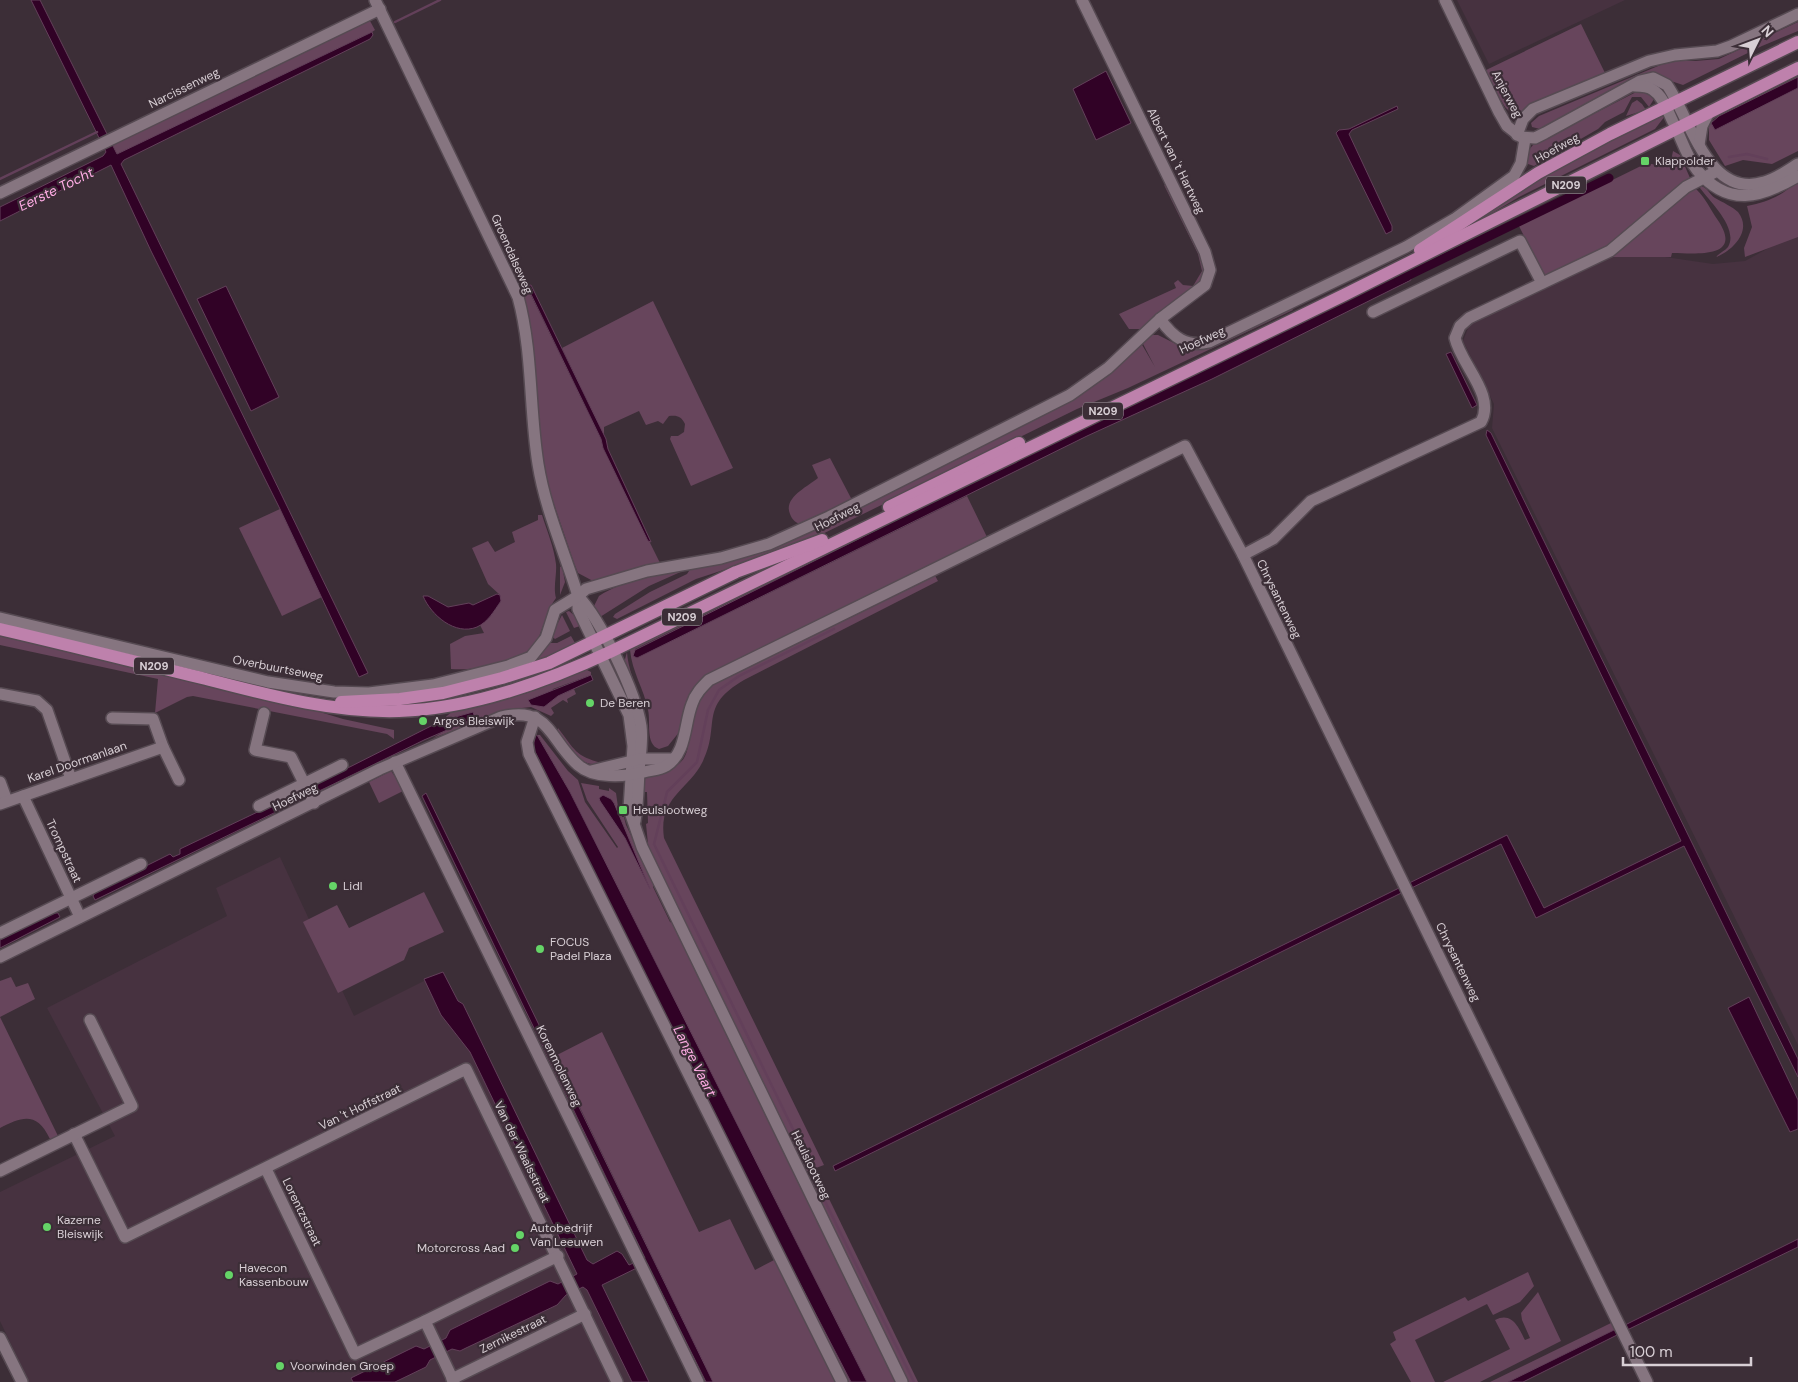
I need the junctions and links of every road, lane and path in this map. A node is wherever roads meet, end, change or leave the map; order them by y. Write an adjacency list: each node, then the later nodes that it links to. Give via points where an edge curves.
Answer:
1 (1082, 0): 19 (street, Albert van 't Hartweg, via 1209,262 1205,285)
2 (1445, 0): 10 (street, Anjerweg, via 1499,112 1507,126)
3 (378, 5): 16 (street, Narcissenweg); 21 (street, Groendalseweg, via 518,297 525,323 538,465)
4 (1798, 14): 10 (street, Hoefweg, via 1731,46 1649,61 1533,110 1523,119)
5 (1798, 42): 7 (main road, Hoefweg / N209)
6 (1798, 68): 8 (main road, Hoefweg / N209)
7 (1671, 104): 9 (street); 10 (street, via 1667,85 1659,80 1646,79 1535,138); 24 (main road, Hoefweg / N209, via 1538,173 1418,251 828,538 736,572)
8 (1709, 112): 9 (main road, Hoefweg / N209); 11 (street, via 1702,126)
9 (1682, 126): 11 (street); 15 (street, via 1696,169); 25 (main road, Hoefweg / N209, via 1361,287)
10 (1521, 137): 19 (street, Hoefweg, via 1520,167 1514,176 1456,218 1406,247 1209,342 1185,343 1174,336)
11 (1699, 145): 13 (street)
12 (1798, 164): 13 (street, via 1763,183 1736,182)
13 (1717, 171): 15 (street)
14 (1798, 176): 15 (street, via 1766,193 1742,197 1730,194)
15 (1704, 177): 17 (street, via 1686,187 1610,250)
16 (0, 193)
17 (1542, 283): 18 (street, via 1520,241); 20 (street, via 1468,318 1456,333 1456,344 1485,401 1486,413 1481,422 1311,501 1272,539)
18 (1373, 312)
19 (1160, 319): 21 (street, Hoefweg, via 1108,368 1070,395 796,533 745,552 647,571 610,584 594,594)
20 (1243, 555): 32 (street, via 1186,446 709,680 694,699 681,746); 65 (street, Chrysantenweg)
21 (578, 596): 22 (street, Overbuurtseweg, via 556,610 546,638 531,657 434,685 369,693 326,692 268,682); 24 (street, Groendalseweg, via 588,606)
22 (0, 618)
23 (0, 629): 27 (main road, Overbuurtseweg / N209, via 268,695)
24 (599, 639): 25 (street, Groendalseweg); 27 (main road, Overbuurtseweg / N209, via 549,663 443,693 376,701)
25 (607, 654): 27 (main road, Overbuurtseweg / N209, via 537,682 435,708 376,712); 33 (street, Heulslootweg, via 632,696 641,726)
26 (0, 694): 38 (street, via 37,701 47,710)
27 (308, 701)
28 (264, 713): 41 (street, via 255,750 291,757)
29 (535, 717): 34 (street, Hoefweg, via 522,714 501,717); 36 (street, via 548,726 578,765); 63 (street, via 527,742 529,754)
30 (112, 718): 31 (street, via 153,719)
31 (163, 747): 38 (street, Karel Doormanlaan); 39 (street)
32 (673, 759): 33 (street); 37 (street, via 663,767)
33 (636, 760): 36 (street); 37 (street, Heulslootweg)
34 (395, 762): 41 (street, Hoefweg); 62 (street, Korenmolenweg)
35 (342, 765): 41 (street, Hoefweg)
36 (591, 771): 37 (street, via 606,776)
37 (635, 774): 64 (street, Heulslootweg, via 629,809 642,847)
38 (72, 779): 42 (street, Karel Doormanlaan)
39 (179, 780)
40 (0, 782): 43 (street)
41 (309, 793): 44 (street, Hoefweg); 47 (street, Hoefweg)
42 (23, 796): 43 (street, Karel Doormanlaan); 46 (street, Trompstraat)
43 (3, 803)
44 (259, 806)
45 (141, 864): 46 (street)
46 (71, 898): 47 (street, Trompstraat); 48 (street)
47 (80, 917): 49 (street, Hoefweg)
48 (0, 933)
49 (0, 957)
50 (90, 1020): 52 (street, via 132,1106)
51 (466, 1070): 53 (street, Van 't Hoffstraat); 55 (street, Van der Waalsstraat)
52 (74, 1134): 53 (street, via 125,1237); 54 (street)
53 (266, 1169): 57 (street, Lorentzstraat, via 355,1354)
54 (0, 1170)
55 (558, 1256): 56 (street, Van der Waalsstraat); 57 (street)
56 (585, 1314): 59 (street, Zernikestraat); 61 (street, Van der Waalsstraat)
57 (425, 1321): 59 (street)
58 (0, 1338): 60 (street)
59 (453, 1380)
60 (22, 1382)
61 (617, 1382)
62 (698, 1382)
63 (842, 1382)
64 (902, 1382)
65 (1647, 1382)

